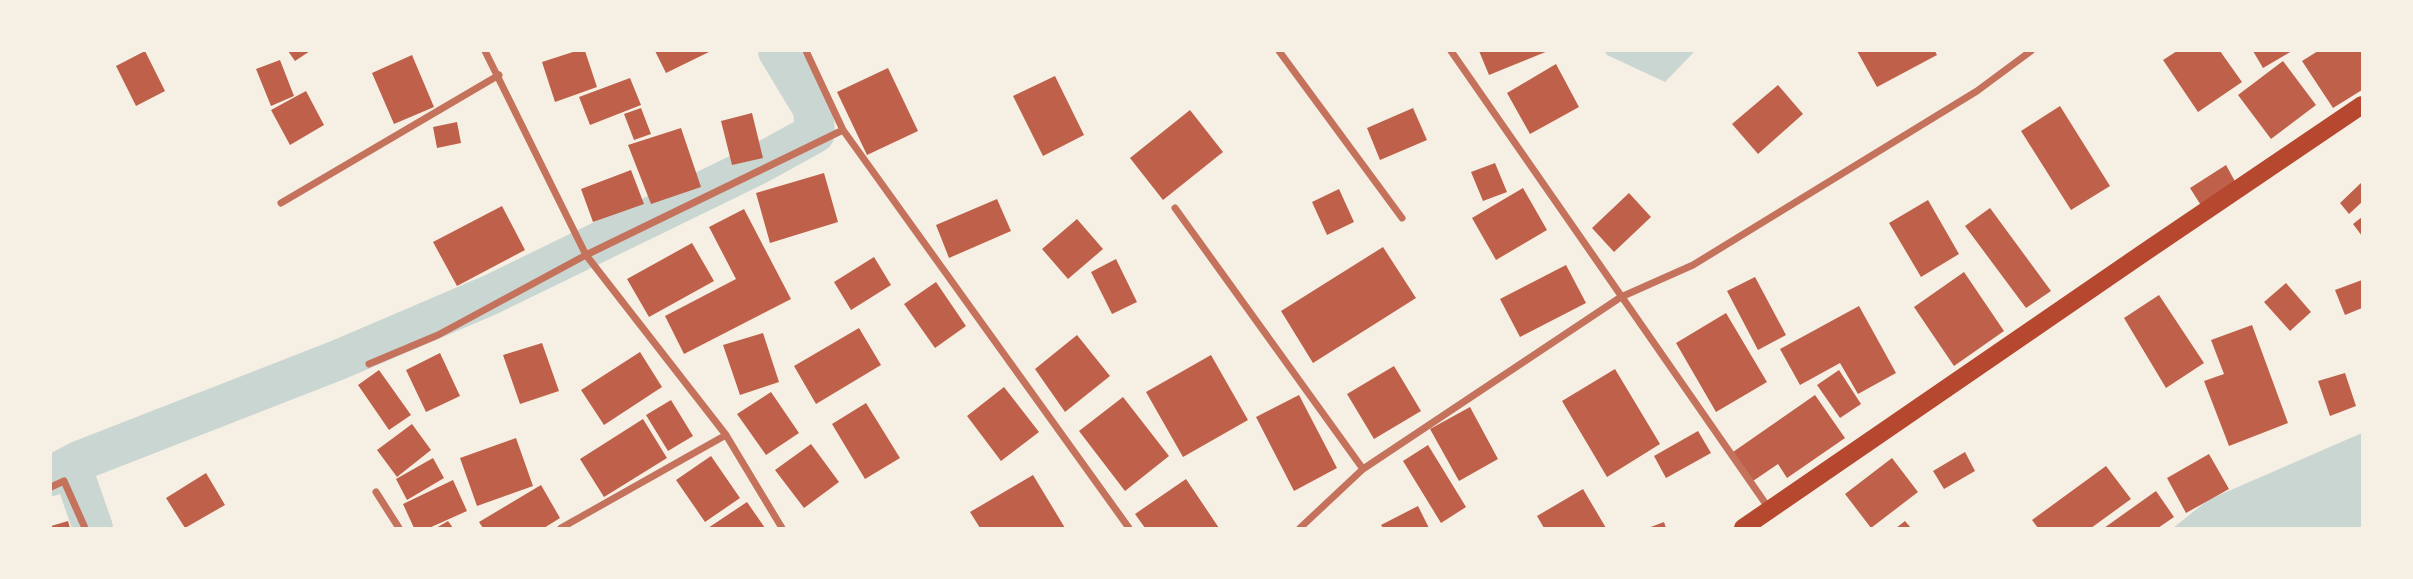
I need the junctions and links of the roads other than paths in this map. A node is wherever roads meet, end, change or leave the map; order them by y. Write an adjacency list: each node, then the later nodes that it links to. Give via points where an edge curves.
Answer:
1 (485, 51): 6 (street)
2 (806, 51): 8 (street)
3 (1279, 51): 11 (street)
4 (1451, 51): 13 (street)
5 (2031, 51): 13 (street, via 1978,91 1693,265)
6 (499, 75): 9 (street); 12 (street)
7 (2362, 105): 19 (main road)
8 (844, 130): 12 (street); 24 (street)
9 (281, 203)
10 (1175, 208): 16 (street)
11 (1402, 218)
12 (586, 254): 14 (street, via 438,335); 15 (street)
13 (1621, 297): 16 (street); 19 (street)
14 (369, 364)
15 (726, 435): 22 (street); 23 (street)
16 (1363, 469): 25 (street)
17 (51, 487): 20 (street, via 64,481)
18 (376, 492): 21 (street)
19 (1770, 510): 26 (main road)
20 (85, 528)
21 (399, 528)
22 (561, 528)
23 (782, 528)
24 (1129, 528)
25 (1300, 528)
26 (1743, 528)

